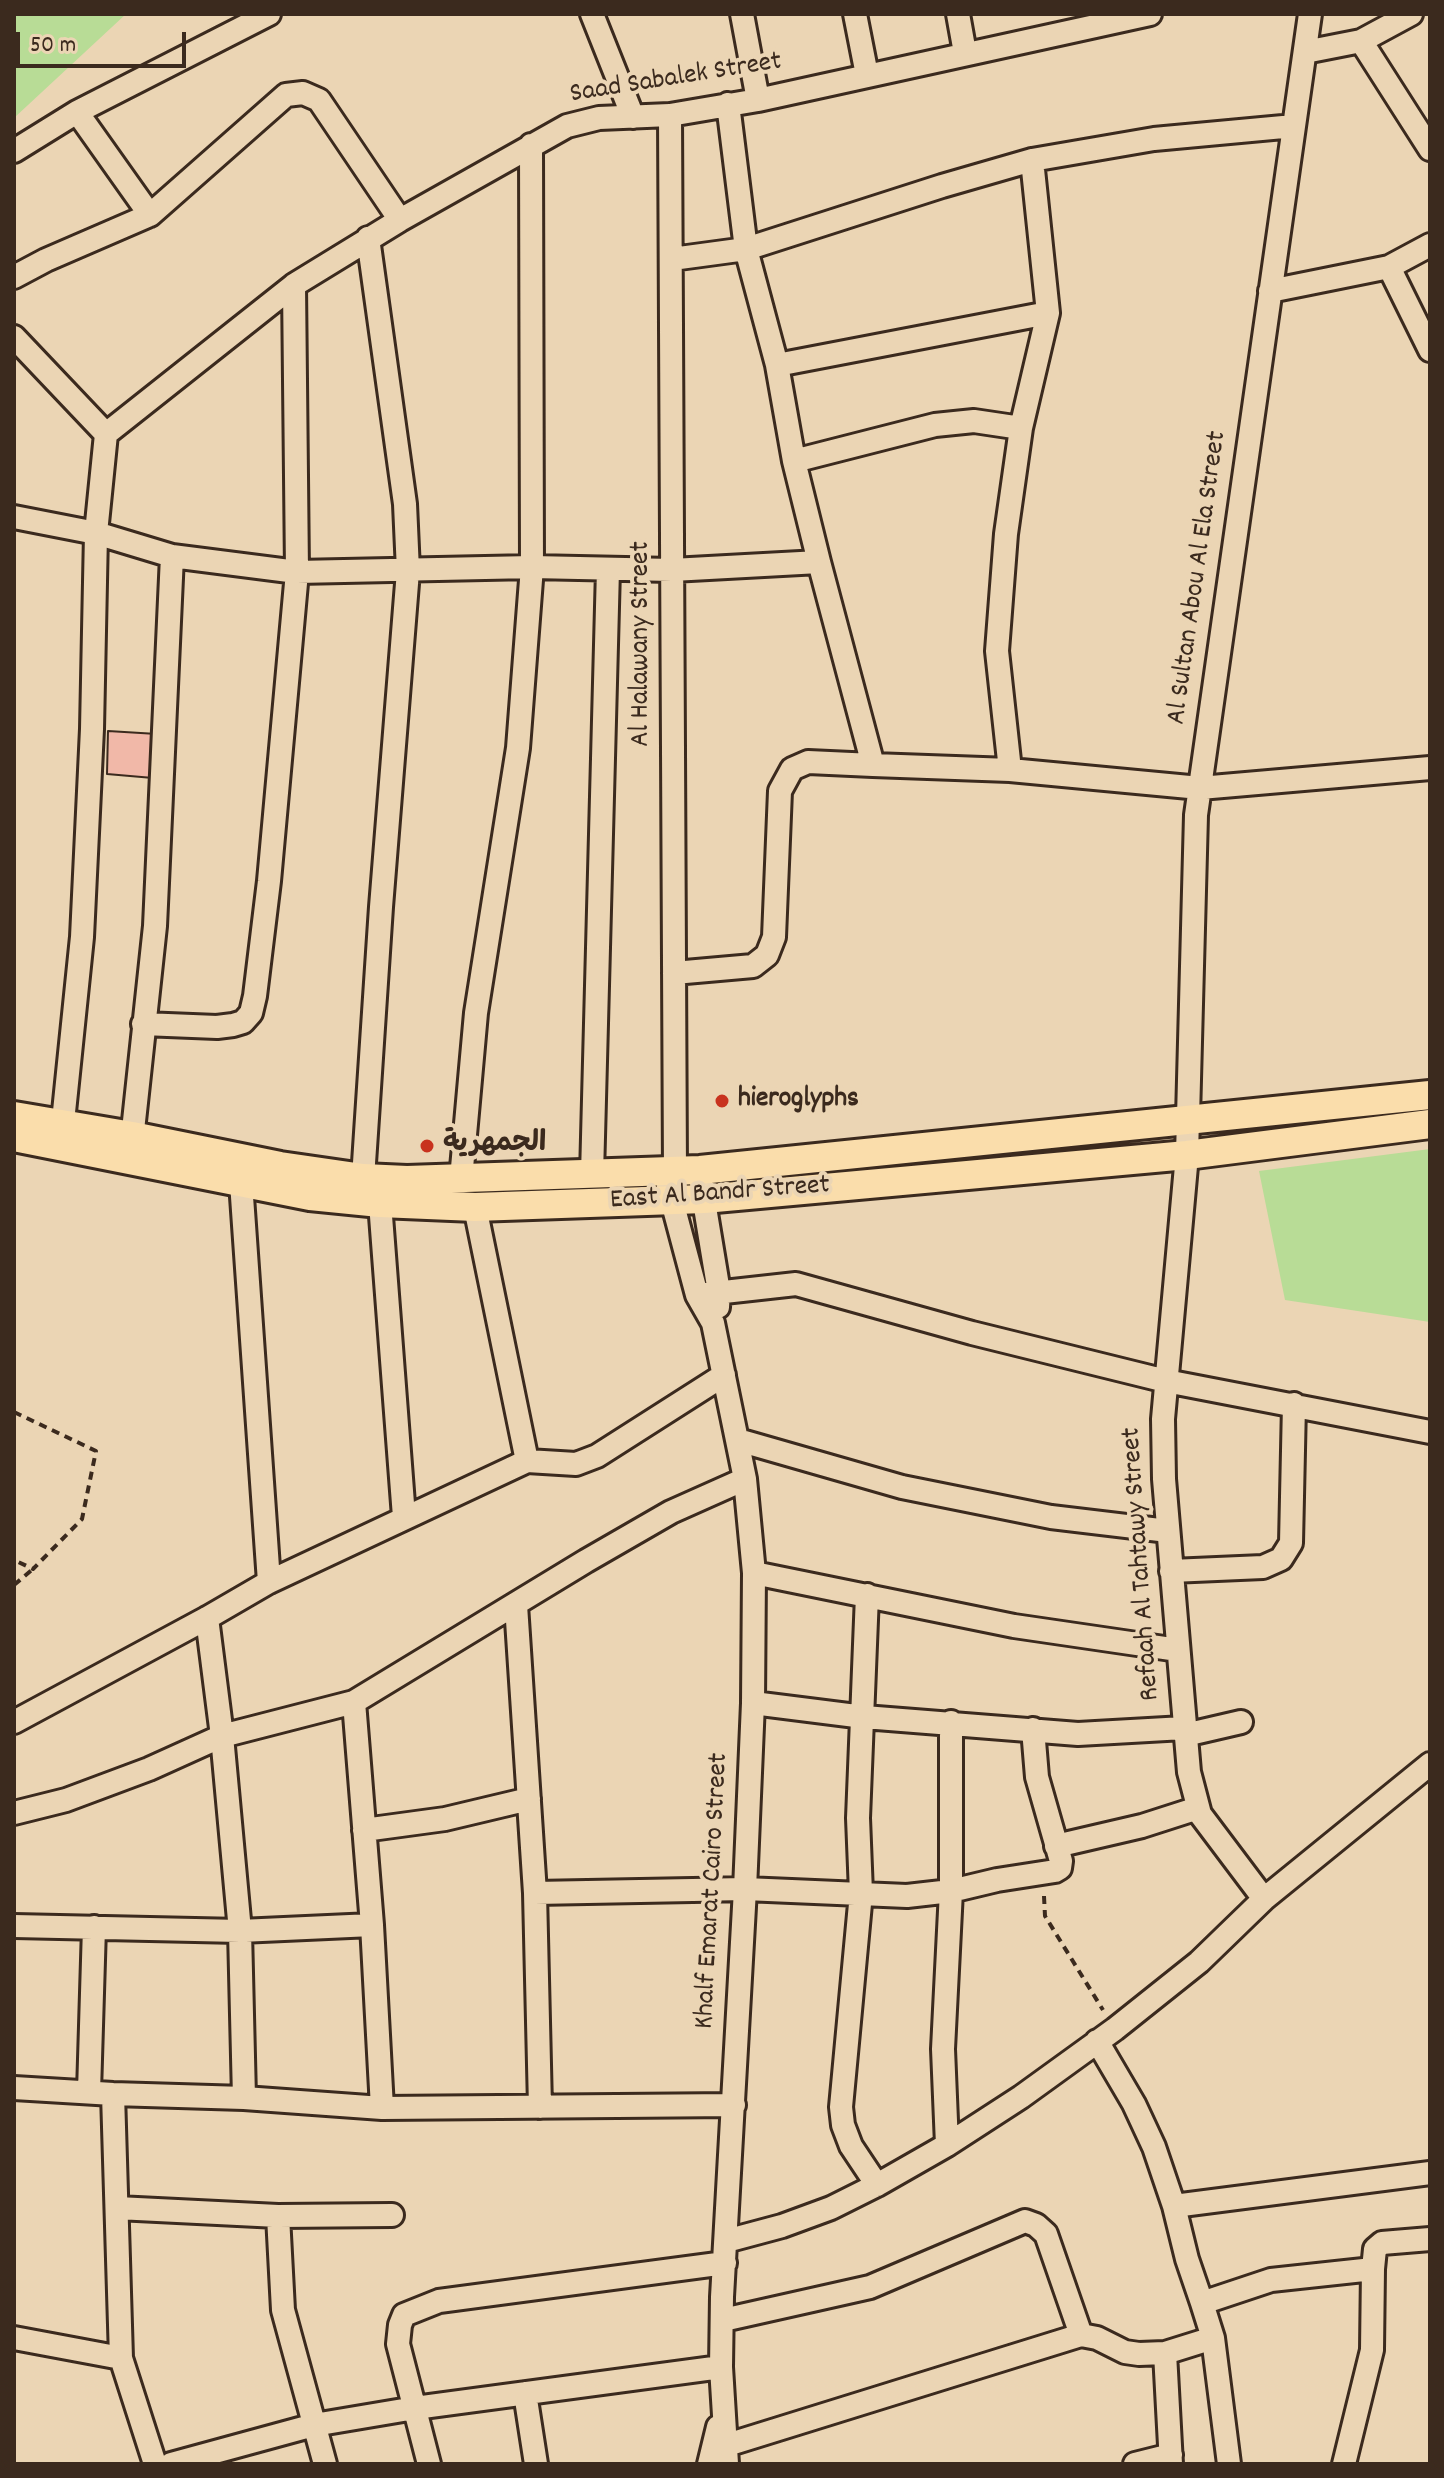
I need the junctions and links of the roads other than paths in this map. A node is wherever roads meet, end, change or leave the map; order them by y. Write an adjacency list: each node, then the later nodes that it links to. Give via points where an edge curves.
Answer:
1 (269, 14): 15 (street)
2 (592, 14): 17 (street)
3 (742, 14): 13 (street)
4 (855, 14): 12 (street)
5 (958, 14): 11 (street)
6 (1150, 14): 11 (street, Saad Sabalek Street)
7 (1310, 14): 10 (street, Al Sultan Abou Al Ela Street)
8 (1411, 14): 9 (street)
9 (1361, 41): 10 (street); 20 (street)
10 (1305, 52): 18 (street, Al Sultan Abou Al Ela Street)
11 (965, 53): 12 (street, Saad Sabalek Street)
12 (867, 75): 13 (street, Saad Sabalek Street)
13 (758, 100): 14 (street, Saad Sabalek Street)
14 (728, 104): 16 (street, Saad Sabalek Street); 27 (street)
15 (77, 112): 21 (street); 23 (street)
16 (670, 115): 17 (street, Saad Sabalek Street); 28 (street, Al Halawany Street)
17 (633, 117): 19 (street, Saad Sabalek Street, via 567,126)
18 (1294, 126): 22 (street, via 1154,139); 32 (street, Al Sultan Abou Al Ela Street)
19 (531, 145): 24 (street, Saad Sabalek Street); 44 (street)
20 (1430, 149)
21 (14, 151)
22 (1032, 160): 27 (street); 33 (street)
23 (150, 215): 24 (street, via 272,106 286,95 303,93 319,100); 30 (street)
24 (400, 220): 25 (street, Saad Sabalek Street)
25 (368, 238): 31 (street, Saad Sabalek Street); 47 (street, via 405,504)
26 (1430, 245): 29 (street)
27 (746, 249): 28 (street); 36 (street)
28 (672, 259): 46 (street, Al Halawany Street)
29 (1389, 267): 32 (street); 35 (street)
30 (14, 277)
31 (294, 285): 38 (street, Saad Sabalek Street); 48 (street)
32 (1270, 291): 52 (street, Al Sultan Abou Al Ela Street)
33 (1048, 313): 36 (street); 37 (street)
34 (14, 337): 38 (street)
35 (1430, 350)
36 (777, 365): 39 (street)
37 (1021, 428): 39 (street, via 974,421 935,425); 51 (street, via 997,651)
38 (106, 434): 41 (street)
39 (794, 461): 43 (street)
40 (14, 517): 41 (street)
41 (96, 533): 42 (street); 59 (street, via 82,937)
42 (172, 556): 48 (street); 54 (street, via 155,926)
43 (819, 562): 46 (street); 49 (street)
44 (532, 567): 45 (street); 47 (street); 66 (street, via 518,748 476,1013)
45 (608, 569): 46 (street); 64 (street)
46 (672, 570): 53 (street, Al Halawany Street)
47 (408, 571): 48 (street); 65 (street)
48 (297, 572): 54 (street, via 269,881 251,1013 243,1022 217,1027)
49 (873, 765): 51 (street); 53 (street, via 808,762 792,769 780,791 774,937 767,955 753,966)
50 (1430, 768): 52 (street)
51 (1010, 770): 52 (street)
52 (1200, 788): 57 (street, Al Sultan Abou Al Ela Street)
53 (674, 973): 67 (street, Al Halawany Street)
54 (143, 1024): 61 (street)
55 (1430, 1095): 57 (main road, East Al Bandr Street)
56 (14, 1116): 59 (main road, East Al Bandr Street)
57 (1188, 1121): 62 (street, Al Sultan Abou Al Ela Street); 67 (main road, East Al Bandr Street)
58 (1430, 1124): 62 (main road, East Al Bandr Street)
59 (62, 1135): 60 (main road, East Al Bandr Street); 61 (main road, East Al Bandr Street)
60 (14, 1137)
61 (131, 1148): 63 (main road, East Al Bandr Street)
62 (1187, 1155): 68 (main road, East Al Bandr Street); 73 (street, Refaah Al Tahtawy Street)
63 (240, 1171): 65 (main road, East Al Bandr Street); 69 (main road, East Al Bandr Street, via 310,1196); 83 (street)
64 (592, 1175): 66 (main road, East Al Bandr Street); 67 (main road, East Al Bandr Street)
65 (363, 1178): 66 (main road, East Al Bandr Street)
66 (461, 1179)
67 (678, 1179): 68 (main road, East Al Bandr Street); 70 (main road, East Al Bandr Street); 71 (street, Khalf Emarat Cairo Street)
68 (704, 1199): 71 (street, Khalf Emarat Cairo Street)
69 (380, 1203): 70 (main road, East Al Bandr Street); 79 (street)
70 (475, 1207): 77 (street)
71 (708, 1293): 72 (street, Khalf Emarat Cairo Street); 73 (street, via 796,1284)
72 (724, 1375): 76 (street, Khalf Emarat Cairo Street); 77 (street, via 597,1456 576,1464)
73 (1166, 1381): 74 (street); 80 (street, Refaah Al Tahtawy Street)
74 (1294, 1404): 75 (street); 81 (street, via 1291,1543 1281,1559 1263,1567)
75 (1430, 1432)
76 (738, 1440): 78 (street, Khalf Emarat Cairo Street); 80 (street, via 902,1487 1051,1517)
77 (527, 1461): 79 (street)
78 (745, 1479): 82 (street, Khalf Emarat Cairo Street); 85 (street, via 671,1512)
79 (404, 1517): 83 (street)
80 (1168, 1531): 81 (street, Refaah Al Tahtawy Street)
81 (1171, 1571): 87 (street, Refaah Al Tahtawy Street)
82 (754, 1573): 84 (street); 89 (street, Khalf Emarat Cairo Street)
83 (269, 1582): 86 (street)
84 (867, 1595): 87 (street, via 1014,1626); 90 (street)
85 (516, 1605): 88 (street); 98 (street)
86 (207, 1618): 91 (street); 96 (street)
87 (1178, 1650): 95 (street, Refaah Al Tahtawy Street)
88 (354, 1702): 96 (street); 101 (street)
89 (753, 1703): 90 (street); 103 (street, Khalf Emarat Cairo Street)
90 (864, 1717): 92 (street); 106 (street, via 858,1818)
91 (14, 1722)
92 (951, 1722): 94 (street); 104 (street)
93 (1241, 1722): 95 (street)
94 (1033, 1729): 95 (street, via 1078,1734); 102 (street, via 1037,1777)
95 (1184, 1731): 99 (street, Refaah Al Tahtawy Street)
96 (222, 1736): 100 (street, via 66,1800); 111 (street)
97 (1430, 1764): 107 (street)
98 (529, 1799): 101 (street, via 445,1819); 105 (street)
99 (1198, 1808): 102 (street); 107 (street, Refaah Al Tahtawy Street)
100 (14, 1813)
101 (364, 1830): 108 (street)
102 (1056, 1846): 104 (street, via 1060,1868)
103 (745, 1889): 105 (street); 106 (street); 117 (street, Khalf Emarat Cairo Street)
104 (951, 1891): 106 (street, via 907,1896); 120 (street, via 943,2049)
105 (535, 1893): 118 (street)
106 (861, 1893): 122 (street, via 841,2107 851,2146)
107 (1264, 1899): 112 (street, via 1199,1962)
108 (372, 1925): 111 (street); 119 (street)
109 (14, 1926): 110 (street)
110 (94, 1927): 111 (street); 114 (street)
111 (240, 1931): 116 (street)
112 (1106, 2035): 120 (street); 123 (street)
113 (14, 2088): 114 (street)
114 (89, 2092): 115 (street)
115 (113, 2094): 116 (street); 124 (street)
116 (244, 2098): 119 (street)
117 (734, 2105): 118 (street); 128 (street, Khalf Emarat Cairo Street)
118 (540, 2107): 119 (street)
119 (382, 2108)
120 (947, 2145): 122 (street)
121 (1430, 2173): 123 (street)
122 (877, 2185): 128 (street)
123 (1174, 2206): 130 (street)
124 (117, 2208): 126 (street); 136 (street)
125 (392, 2215): 126 (street)
126 (278, 2216): 141 (street, via 283,2310)
127 (1430, 2239): 129 (street, via 1382,2243 1375,2249)
128 (726, 2252): 131 (street, Khalf Emarat Cairo Street); 140 (street, via 439,2301 404,2315 398,2344)
129 (1373, 2269): 130 (street, via 1271,2280); 152 (street, via 1372,2350)
130 (1202, 2303): 134 (street)
131 (723, 2320): 132 (street, via 870,2287 1025,2221 1046,2234); 137 (street, Khalf Emarat Cairo Street)
132 (1081, 2335): 135 (street, via 1125,2352); 142 (street)
133 (14, 2338): 136 (street)
134 (1213, 2338): 135 (street); 151 (street)
135 (1165, 2353): 143 (street)
136 (121, 2358): 144 (street)
137 (721, 2367): 138 (street); 139 (street, Khalf Emarat Cairo Street)
138 (525, 2393): 140 (street); 148 (street)
139 (723, 2406): 142 (street, Khalf Emarat Cairo Street); 149 (street)
140 (415, 2408): 141 (street); 147 (street)
141 (314, 2425): 145 (street); 146 (street)
142 (727, 2455)
143 (1171, 2460): 150 (street)
144 (155, 2464)
145 (171, 2464)
146 (325, 2464)
147 (429, 2464)
148 (536, 2464)
149 (709, 2464)
150 (1135, 2464)
151 (1229, 2464)
152 (1344, 2464)

